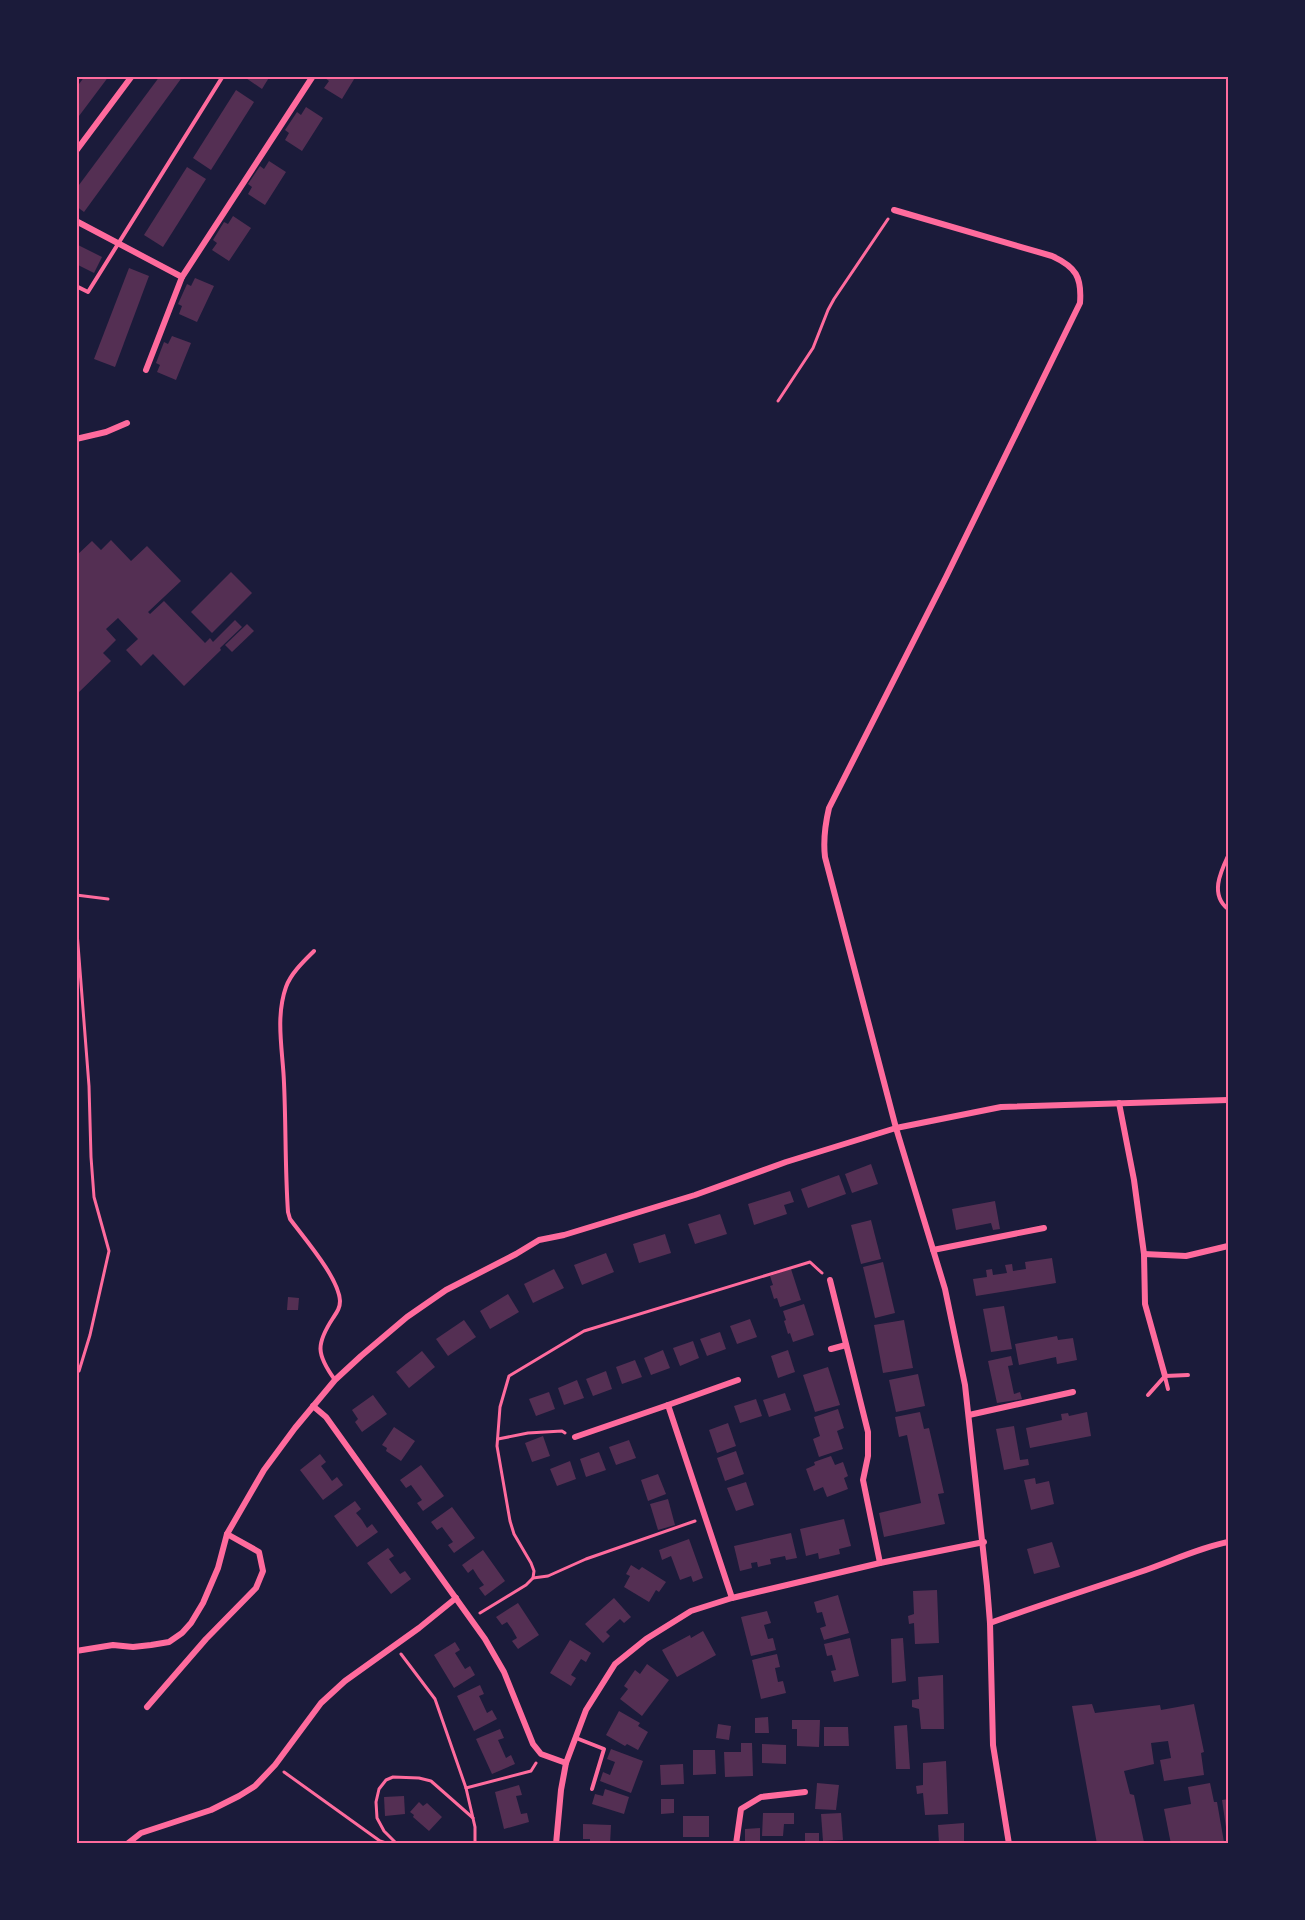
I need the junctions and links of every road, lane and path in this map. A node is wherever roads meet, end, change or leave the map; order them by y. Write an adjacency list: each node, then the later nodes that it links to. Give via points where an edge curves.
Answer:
1 (132, 76): 4 (street)
2 (223, 76): 7 (lane)
3 (313, 76): 8 (street)
4 (76, 151)
5 (894, 210): 11 (path, via 834,299 813,348); 22 (street, via 1064,261 1079,279 1081,291 1080,303 829,808 824,828 825,857)
6 (76, 221): 7 (street)
7 (118, 243): 8 (street); 9 (lane, via 88,292)
8 (182, 277): 10 (street)
9 (76, 286)
10 (146, 370)
11 (778, 401)
12 (127, 423): 13 (street)
13 (76, 439)
14 (1228, 856): 17 (lane, via 1218,883 1220,898)
15 (76, 895): 16 (path)
16 (108, 898)
17 (1228, 909)
18 (76, 919): 30 (path, via 94,1197 109,1251 90,1335)
19 (314, 951): 33 (lane, via 287,982 282,998 285,1161 290,1219 337,1285 339,1309 319,1345)
20 (1228, 1100): 21 (street)
21 (1119, 1104): 22 (street, via 1001,1107); 26 (street)
22 (896, 1128): 25 (street); 33 (street, via 684,1198 539,1240 446,1290 407,1317)
23 (1044, 1228): 25 (street)
24 (1228, 1246): 26 (street, via 1186,1256)
25 (933, 1250): 40 (street, via 945,1289)
26 (1144, 1254): 32 (street, via 1145,1304)
27 (830, 1280): 28 (street); 42 (path, via 810,1262 584,1331 509,1376 500,1407)
28 (846, 1345): 29 (street); 47 (street, via 868,1432 863,1480)
29 (831, 1349)
30 (76, 1372)
31 (1188, 1375): 32 (lane)
32 (1165, 1376): 35 (lane); 37 (lane)
33 (335, 1380): 39 (street)
34 (738, 1380): 38 (street)
35 (1168, 1389)
36 (1073, 1392): 40 (street)
37 (1148, 1395)
38 (668, 1405): 41 (street); 43 (street)
39 (314, 1406): 44 (street, via 264,1470); 49 (street, via 326,1417)
40 (969, 1415): 45 (street)
41 (575, 1437): 42 (path, via 562,1431)
42 (497, 1439): 48 (path, via 510,1521 531,1563)
43 (705, 1518): 48 (path, via 586,1558 548,1576); 50 (street)
44 (226, 1534): 54 (street, via 218,1568 203,1603 182,1633 151,1645 113,1645); 55 (street, via 259,1552 263,1570 256,1588)
45 (984, 1542): 47 (street); 52 (street)
46 (1228, 1542): 52 (street)
47 (880, 1563): 50 (street)
48 (533, 1578): 51 (path)
49 (456, 1598): 51 (street); 53 (street)
50 (732, 1598): 56 (street, via 691,1611 615,1664 586,1710)
51 (470, 1619): 57 (street, via 504,1672 533,1744)
52 (990, 1623): 70 (street, via 993,1745)
53 (394, 1646): 59 (street, via 321,1703); 60 (path, via 435,1699)
54 (76, 1651)
55 (147, 1707)
56 (576, 1738): 58 (street); 61 (lane, via 604,1749)
57 (541, 1754): 58 (street); 60 (path, via 531,1771)
58 (566, 1763): 68 (street)
59 (275, 1765): 64 (street, via 239,1796 211,1810 141,1833); 65 (path)
60 (466, 1788): 63 (path)
61 (592, 1789)
62 (805, 1792): 69 (street, via 761,1797 741,1809)
63 (472, 1818): 66 (path, via 431,1781 393,1777 379,1789 375,1802 377,1818); 67 (path)
64 (127, 1844)
65 (389, 1844)
66 (397, 1844)
67 (475, 1844)
68 (556, 1844)
69 (736, 1844)
70 (1009, 1844)

